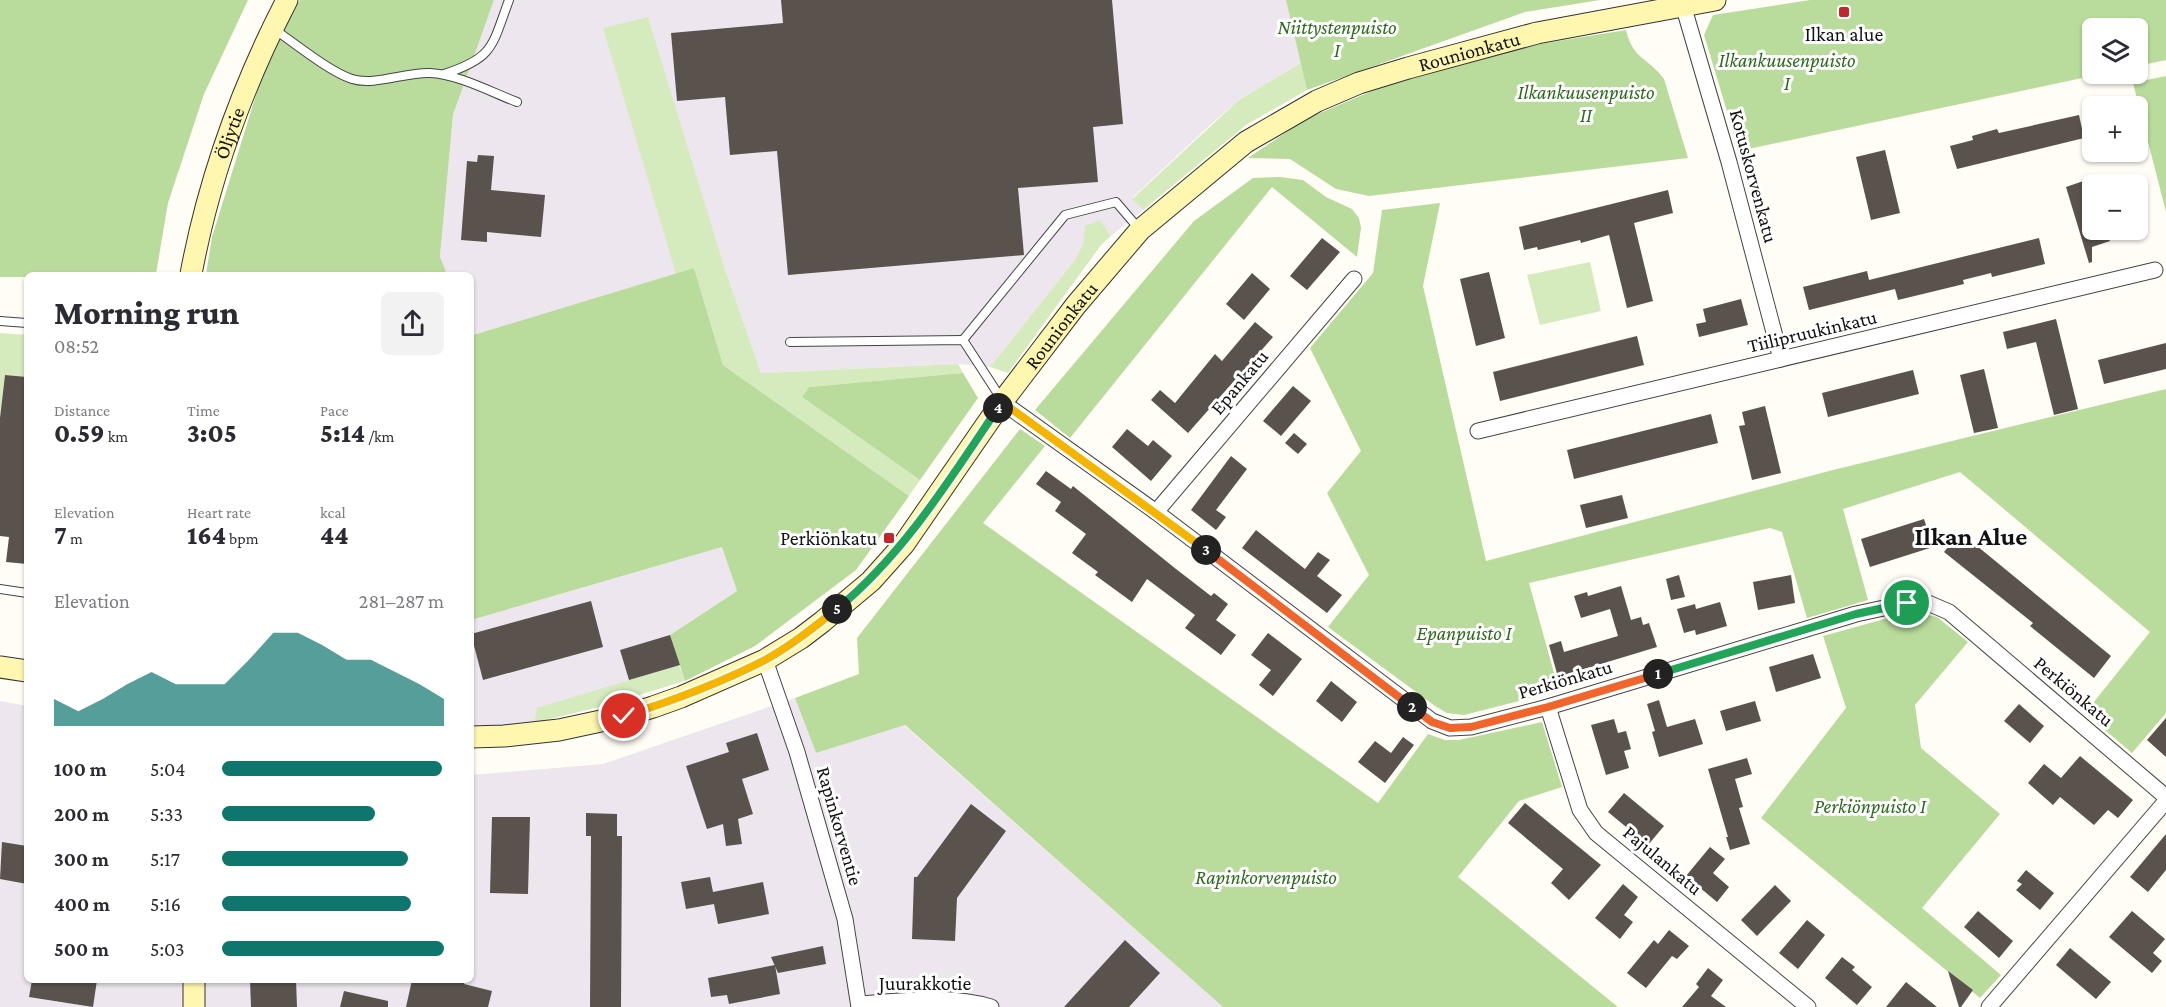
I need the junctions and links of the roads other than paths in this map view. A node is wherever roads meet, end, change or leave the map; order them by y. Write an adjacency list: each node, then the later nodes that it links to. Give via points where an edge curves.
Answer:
1 (287, 0): 5 (main road, Öljytie)
2 (508, 0): 6 (lane, via 494,43 483,57)
3 (1715, 0): 4 (main road, Rounionkatu)
4 (1683, 5): 8 (main road, Rounionkatu, via 1537,33 1359,83 1317,101 1246,142); 16 (street, Kotuskorvenkatu)
5 (273, 28): 6 (lane, via 354,79); 10 (main road, Öljytie, via 225,141)
6 (444, 74): 7 (lane)
7 (517, 102)
8 (1140, 230): 14 (lane, via 1116,202 1065,215); 17 (main road, Rounionkatu, via 1076,304)
9 (2155, 270): 16 (street, Tiilipruukinkatu)
10 (191, 272)
11 (1354, 279): 19 (street, Epankatu)
12 (0, 321): 13 (lane)
13 (24, 323)
14 (963, 340): 15 (lane); 17 (lane)
15 (790, 342)
16 (1781, 360): 18 (street, Tiilipruukinkatu)
17 (1002, 402): 19 (street, Perkiönkatu); 22 (main road, Rounionkatu, via 904,544 815,627)
18 (1478, 431)
19 (1156, 513): 25 (street, Perkiönkatu, via 1432,722 1450,728 1471,727)
20 (0, 589): 21 (lane)
21 (24, 593)
22 (765, 660): 26 (main road, Rounionkatu, via 681,697 624,716 559,730); 29 (street, Rapinkorventie, via 797,752 845,919)
23 (0, 667): 24 (main road)
24 (24, 671)
25 (1548, 707): 27 (street, Perkiönkatu, via 1856,614 1907,603 1928,603 1949,612); 32 (street, Pajulankatu, via 1580,810 1596,832)
26 (474, 737)
27 (2166, 799): 33 (street)
28 (194, 983): 30 (main road)
29 (859, 1005): 31 (street, Juurakkotie, via 923,1000)
30 (194, 1007)
31 (991, 1007)
32 (1808, 1007)
33 (1989, 1007)

